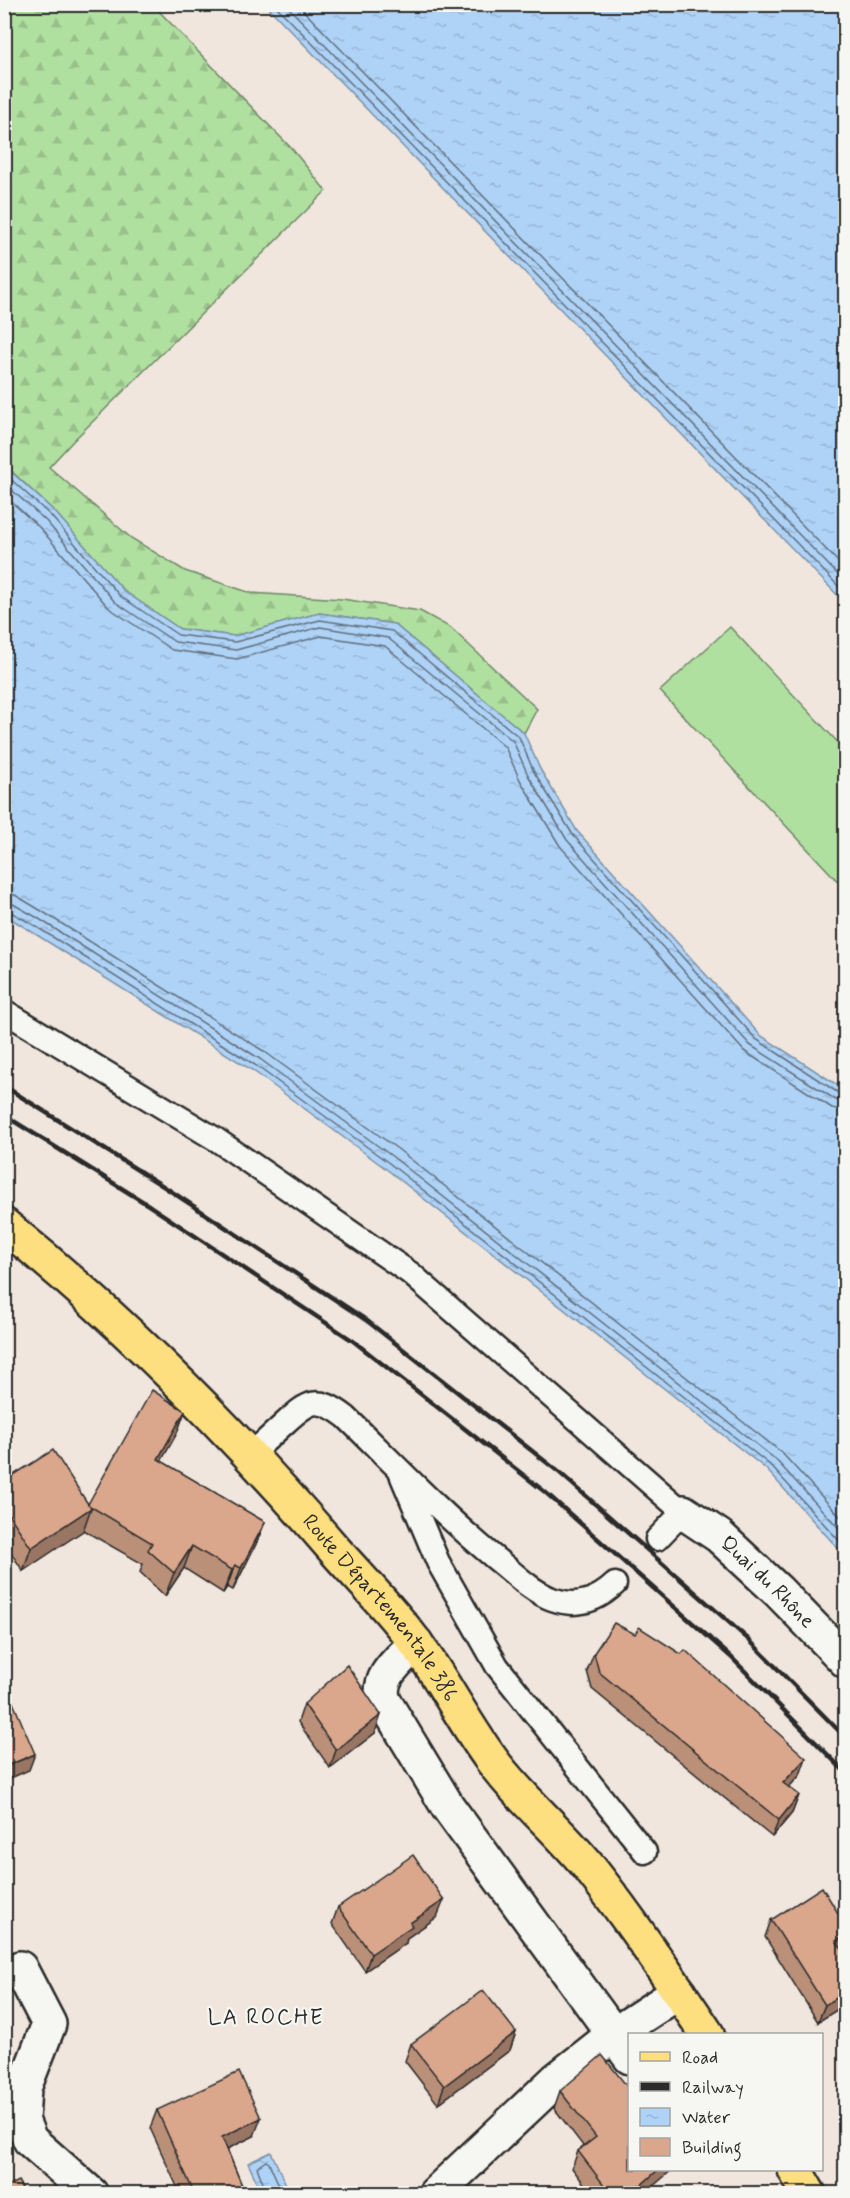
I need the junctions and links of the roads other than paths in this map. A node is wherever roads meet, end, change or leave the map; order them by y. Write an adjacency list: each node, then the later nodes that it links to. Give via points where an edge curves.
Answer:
1 (4, 1011): 5 (lane, via 218,1140 410,1273)
2 (4, 1225): 3 (main road, Route Départementale 386, via 142,1347)
3 (250, 1455): 4 (lane, via 302,1407 321,1404 346,1417); 8 (main road, Route Départementale 386)
4 (398, 1467): 7 (lane, via 468,1535 531,1588 553,1599 579,1604 603,1596); 10 (lane, via 438,1562 497,1666)
5 (682, 1512): 6 (lane); 9 (street, Quai du Rhône, via 727,1544)
6 (657, 1539)
7 (615, 1584)
8 (416, 1643): 12 (main road, Route Départementale 386, via 496,1766 591,1870); 15 (street, via 381,1683 384,1701 448,1807)
9 (846, 1660)
10 (645, 1852)
11 (20, 1968): 17 (street, via 49,2024 24,2088 22,2120 30,2140)
12 (679, 1992): 13 (street); 14 (main road, Route Départementale 386)
13 (635, 2033)
14 (706, 2033)
15 (621, 2046): 18 (street, via 556,2080)
16 (796, 2171): 19 (main road)
17 (91, 2193)
18 (435, 2193)
19 (809, 2193)

